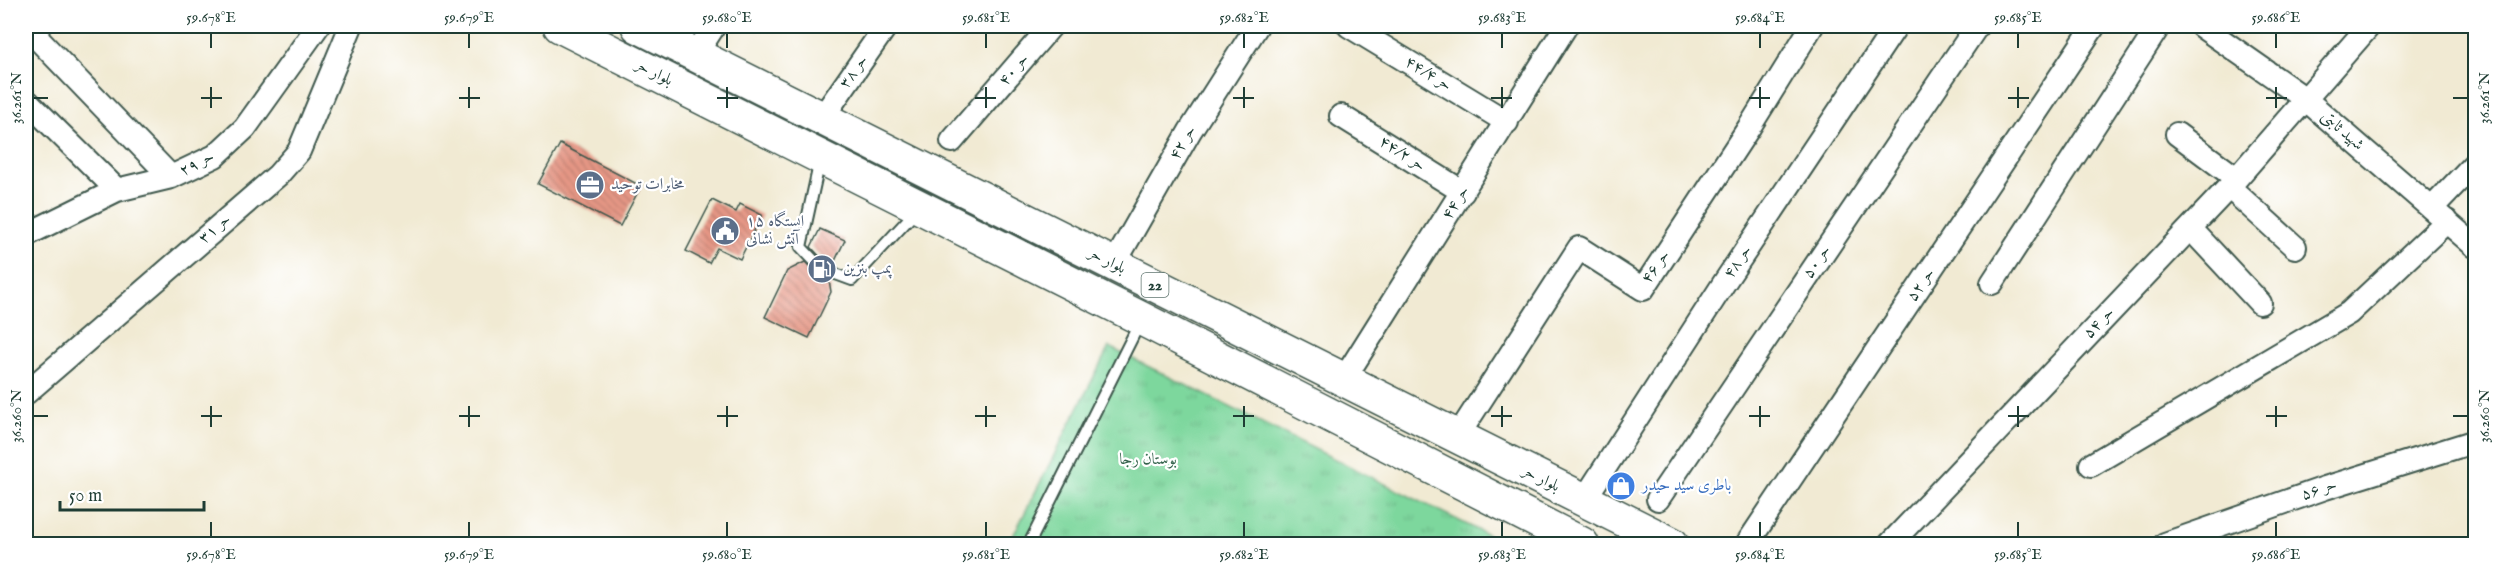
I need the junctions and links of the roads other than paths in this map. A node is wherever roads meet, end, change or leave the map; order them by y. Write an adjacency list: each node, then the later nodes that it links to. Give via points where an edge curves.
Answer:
1 (38, 26): 29 (street, via 37,38)
2 (318, 26): 29 (street, حر ۲۹, via 245,128 215,156)
3 (351, 26): 44 (street, حر ۳۱, via 299,151 278,176)
4 (560, 26): 27 (main road, بلوار حر / 22)
5 (638, 26): 19 (main road, بلوار حر / 22)
6 (714, 26): 19 (street)
7 (886, 26): 23 (street, حر ۳۸)
8 (1051, 26): 26 (street, حر ۴۰)
9 (1257, 26): 39 (street, حر ۴۲, via 1190,131)
10 (1349, 26): 24 (street, حر ۴۴/۴)
11 (1812, 26): 45 (street, حر ۴۶, via 1643,289 1579,248)
12 (1896, 26): 49 (street, حر ۴۸)
13 (1977, 26): 48 (street, حر ۵۰)
14 (2094, 26): 53 (street, حر ۵۲)
15 (2159, 26): 40 (street)
16 (2201, 26): 20 (street, شهید ثابتی)
17 (2369, 26): 20 (street, حر ۵۴)
18 (1561, 27): 24 (street, حر ۴۴)
19 (696, 54): 23 (main road, بلوار حر / 22)
20 (2304, 98): 30 (street, حر ۵۴); 34 (street, شهید ثابتی)
21 (26, 100): 31 (street)
22 (1341, 116): 32 (street, حر ۴۴/۲)
23 (822, 118): 39 (main road, بلوار حر / 22)
24 (1507, 122): 32 (street, حر ۴۴)
25 (2177, 134): 30 (street)
26 (952, 141)
27 (820, 157): 33 (main road, بلوار حر / 22); 33 (lane, via 801,247 822,269 852,280)
28 (2475, 162): 34 (street)
29 (171, 177): 31 (street, حر ۲۹)
30 (2232, 182): 35 (street, حر ۵۴); 38 (street)
31 (117, 190): 36 (street, حر ۲۹)
32 (1463, 192): 43 (street, حر ۴۴)
33 (920, 207): 42 (main road, بلوار حر / 22)
34 (2439, 215): 37 (street, شهید ثابتی); 47 (street, via 2349,313)
35 (2190, 228): 41 (street); 54 (street, حر ۵۴)
36 (26, 235)
37 (2475, 247)
38 (2295, 248)
39 (1114, 264): 43 (main road, بلوار حر / 22)
40 (1992, 283)
41 (2260, 303)
42 (1142, 319): 50 (lane); 51 (main road, بلوار حر / 22)
43 (1344, 380): 45 (main road, بلوار حر / 22)
44 (26, 393)
45 (1457, 436): 49 (main road, بلوار حر / 22)
46 (2475, 441): 55 (street, حر ۵۶)
47 (2091, 465)
48 (1658, 499)
49 (1584, 500): 52 (main road, بلوار حر / 22)
50 (1029, 544)
51 (1582, 544)
52 (1672, 544)
53 (1747, 544)
54 (1890, 544)
55 (2165, 544)

